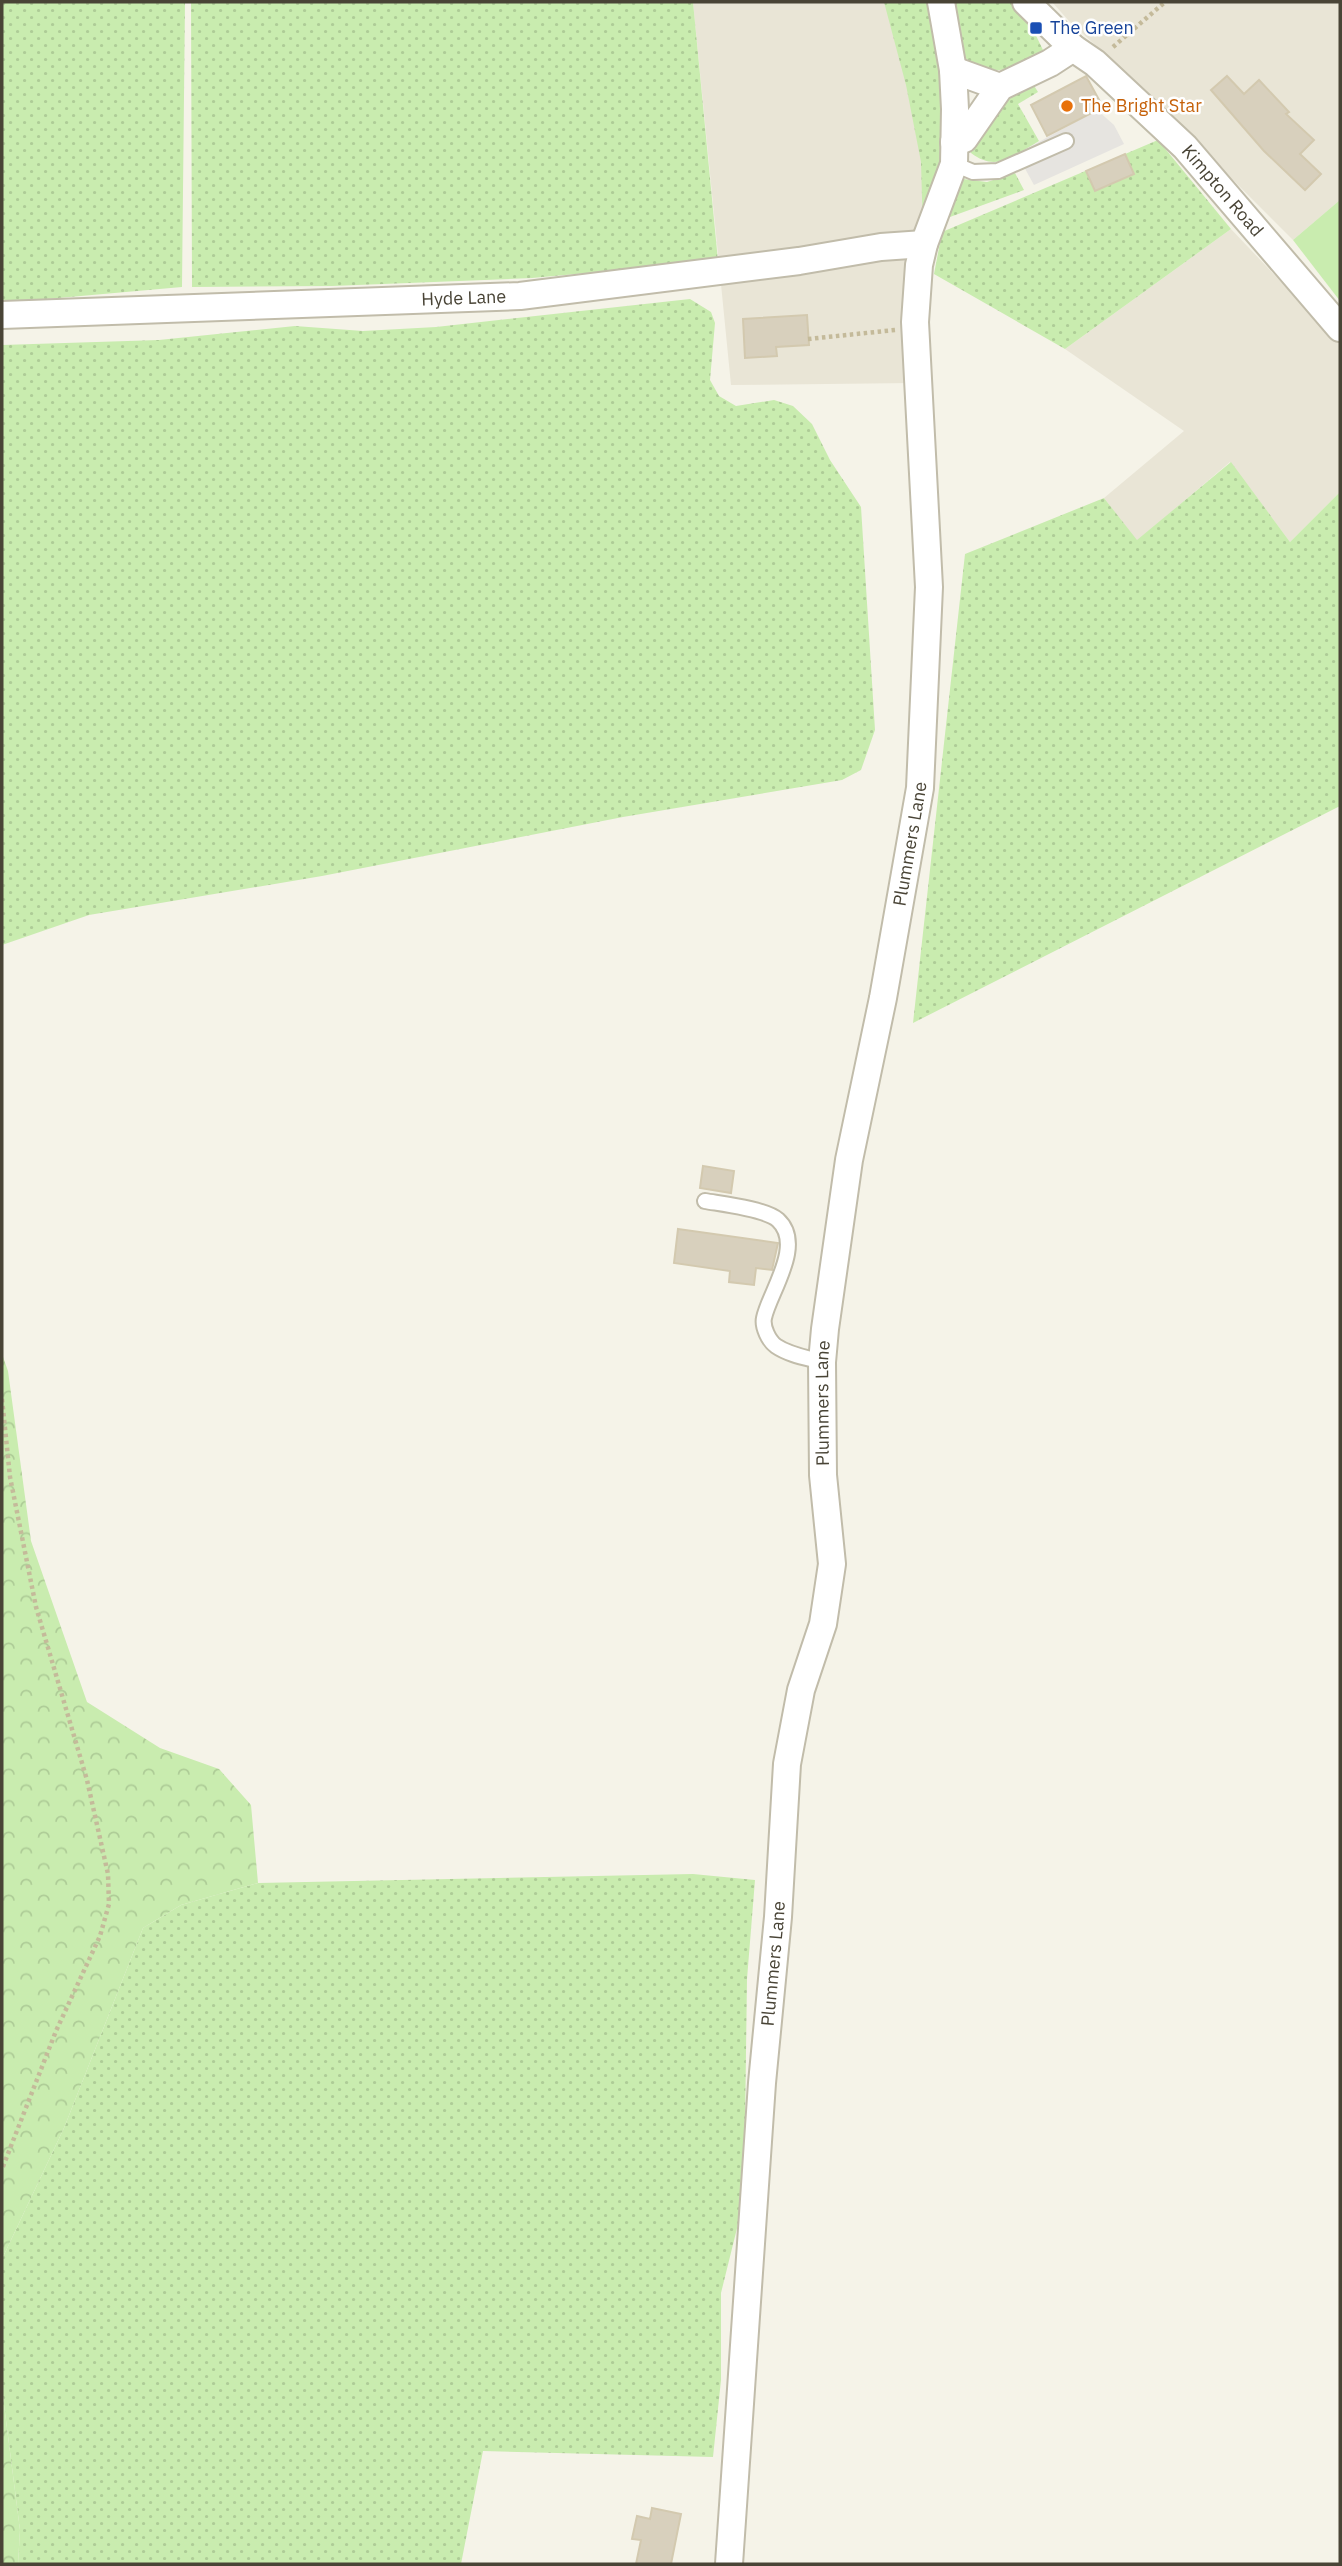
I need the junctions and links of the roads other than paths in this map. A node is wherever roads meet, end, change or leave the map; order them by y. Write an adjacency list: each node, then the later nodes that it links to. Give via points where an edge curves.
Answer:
1 (941, 2): 4 (street)
2 (1026, 2): 3 (street, Kimpton Road)
3 (1073, 47): 5 (street); 10 (street, Kimpton Road, via 1185,147)
4 (953, 69): 5 (street); 7 (street)
5 (1000, 87): 7 (street)
6 (1066, 141): 7 (lane, via 998,171 973,172)
7 (954, 153): 8 (street)
8 (924, 244): 9 (street, Hyde Lane, via 520,296); 12 (street, Plummers Lane, via 915,323 929,587 920,788 849,1160)
9 (2, 314)
10 (1340, 328)
11 (705, 1201): 12 (lane, via 755,1210 778,1220 786,1235 786,1261 764,1319 766,1332 773,1345)
12 (822, 1362): 13 (street, Plummers Lane, via 823,1475 832,1564 823,1624 801,1690 787,1764)
13 (729, 2564)

